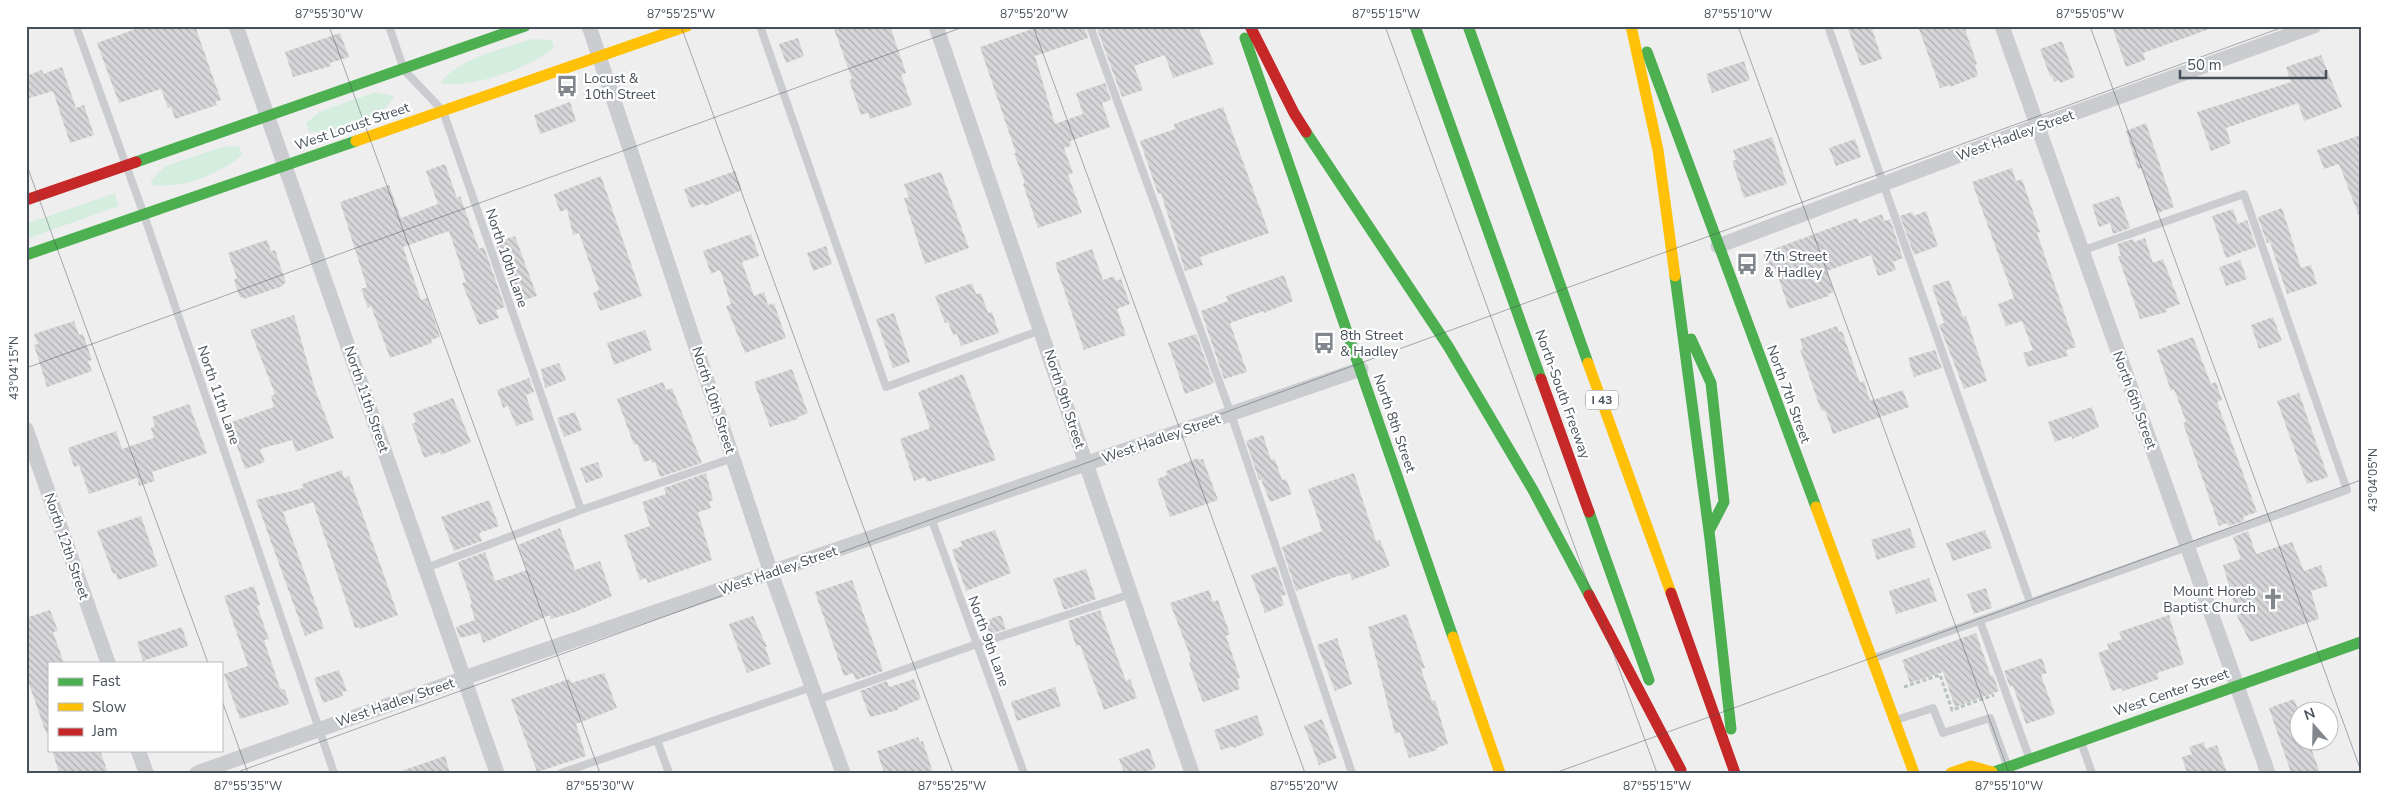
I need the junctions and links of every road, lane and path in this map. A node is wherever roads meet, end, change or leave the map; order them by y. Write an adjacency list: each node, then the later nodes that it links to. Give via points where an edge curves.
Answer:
1 (76, 26): 25 (lane, North 11th Lane)
2 (236, 26): 22 (street, North 11th Street)
3 (389, 26): 20 (lane, North 10th Lane)
4 (525, 26): 20 (main road)
5 (589, 26): 19 (street, North 10th Street)
6 (687, 26): 19 (main road, West Locust Street)
7 (760, 26): 33 (lane, via 886,387)
8 (936, 26): 33 (street, North 9th Street)
9 (1090, 26): 35 (lane)
10 (1240, 26): 34 (main road, North 8th Street)
11 (1250, 26): 65 (main road, via 1294,113 1448,346 1533,490)
12 (1415, 26): 65 (main road, North-South Freeway)
13 (1468, 26): 78 (main road, I 43)
14 (1631, 26): 32 (main road, via 1658,150)
15 (1637, 26): 29 (main road, North 7th Street)
16 (1828, 26): 26 (lane)
17 (2002, 26): 23 (street, North 6th Street)
18 (2314, 26): 23 (street, West Hadley Street)
19 (600, 58): 21 (main road, West Locust Street); 37 (street, North 10th Street)
20 (404, 70): 21 (lane, North 10th Lane); 22 (main road)
21 (443, 111): 24 (main road, West Locust Street); 39 (lane, North 10th Lane)
22 (267, 117): 24 (street, North 11th Street); 25 (main road)
23 (2039, 126): 26 (street, West Hadley Street); 30 (street, North 6th Street)
24 (284, 165): 28 (main road, West Locust Street); 43 (street, North 11th Street)
25 (125, 166): 27 (main road); 28 (lane, North 11th Lane)
26 (1884, 184): 29 (street, West Hadley Street); 46 (lane)
27 (26, 200)
28 (144, 215): 31 (main road, West Locust Street); 58 (lane, North 11th Lane)
29 (1718, 246): 50 (main road, North 7th Street)
30 (2081, 251): 42 (street, North 6th Street); 42 (lane, via 2244,194 2347,490)
31 (26, 255)
32 (1679, 313): 41 (main road); 41 (main road, via 1712,383 1724,502)
33 (1042, 330): 38 (street, North 9th Street)
34 (1361, 369): 35 (street, West Hadley Street); 77 (main road, North 8th Street)
35 (1231, 414): 38 (street, West Hadley Street); 76 (lane)
36 (26, 429): 51 (street, North 12th Street)
37 (734, 458): 39 (lane); 44 (street, North 10th Street)
38 (1086, 464): 40 (street, West Hadley Street); 45 (street, North 9th Street)
39 (581, 510): 43 (lane)
40 (931, 518): 44 (street, West Hadley Street); 49 (lane, North 9th Lane)
41 (1709, 531): 78 (main road)
42 (2187, 545): 46 (lane); 53 (street, North 6th Street)
43 (426, 568): 52 (street, North 11th Street)
44 (771, 573): 52 (street, West Hadley Street); 56 (street, North 10th Street)
45 (1131, 594): 49 (lane); 75 (street, North 9th Street)
46 (2030, 602): 47 (lane)
47 (1980, 620): 50 (lane); 55 (lane)
48 (2361, 642): 53 (main road, West Center Street)
49 (977, 644): 56 (lane); 74 (lane, North 9th Lane)
50 (1872, 659): 57 (main road, North 7th Street)
51 (108, 662)
52 (463, 678): 58 (street, West Hadley Street); 70 (street, North 11th Street)
53 (2236, 686): 60 (main road, West Center Street); 82 (street, North 6th Street)
54 (1901, 688): 55 (path, via 1940,675 1952,710)
55 (2005, 691): 62 (lane)
56 (814, 694): 59 (lane); 73 (street, North 10th Street)
57 (1894, 721): 63 (lane, via 1933,708 1943,733 1990,718); 79 (main road, North 7th Street)
58 (318, 729): 68 (street, West Hadley Street); 69 (lane, North 11th Lane)
59 (657, 740): 71 (lane); 72 (lane)
60 (2080, 740): 62 (main road, West Center Street); 81 (lane)
61 (139, 752): 64 (street)
62 (2029, 758): 63 (main road, West Center Street)
63 (2007, 766): 66 (main road, West Center Street)
64 (145, 772): 67 (street)
65 (1682, 772)
66 (1992, 772): 80 (main road, West Center Street, via 1971,766)
67 (158, 773)
68 (197, 773)
69 (334, 773)
70 (497, 773)
71 (561, 773)
72 (669, 773)
73 (843, 773)
74 (1024, 773)
75 (1192, 773)
76 (1352, 773)
77 (1500, 773)
78 (1736, 773)
79 (1914, 773)
80 (1950, 773)
81 (2092, 773)
82 (2268, 773)

